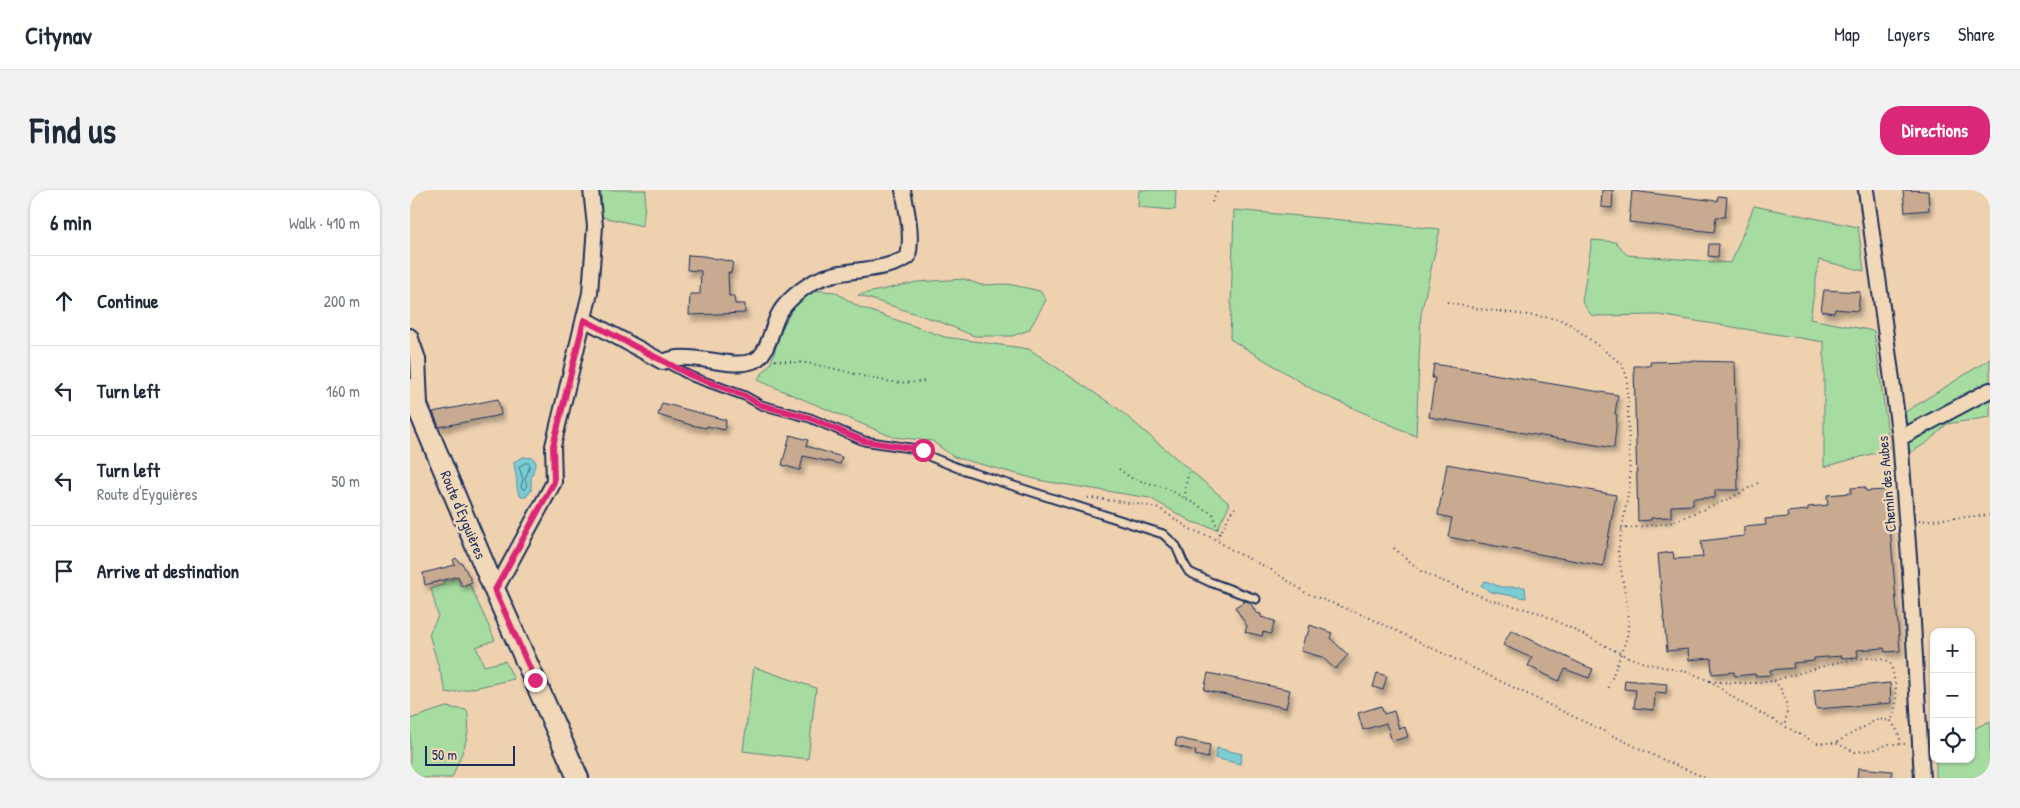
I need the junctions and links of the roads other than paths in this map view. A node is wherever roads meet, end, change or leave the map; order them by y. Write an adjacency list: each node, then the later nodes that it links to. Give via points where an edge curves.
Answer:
1 (591, 190): 4 (street, via 595,226 590,293)
2 (903, 190): 6 (street, via 910,232 908,257 862,272 831,276 811,283 780,311 766,348 753,362 678,358)
3 (1866, 190): 10 (street, Chemin des Aubes)
4 (584, 320): 6 (street); 11 (street, via 553,446 554,482)
5 (410, 336): 9 (street, via 418,359)
6 (663, 362): 12 (lane, via 761,405 810,418 864,441 923,450 931,457 958,468 1163,534 1176,546 1189,572)
7 (410, 389): 9 (main road, Route d'Eyguières)
8 (1990, 390): 10 (street)
9 (420, 415): 11 (main road, Route d'Eyguières)
10 (1900, 438): 14 (street, Chemin des Aubes)
11 (495, 590): 13 (main road, Route d'Eyguières)
12 (1256, 598)
13 (578, 778)
14 (1922, 778)

